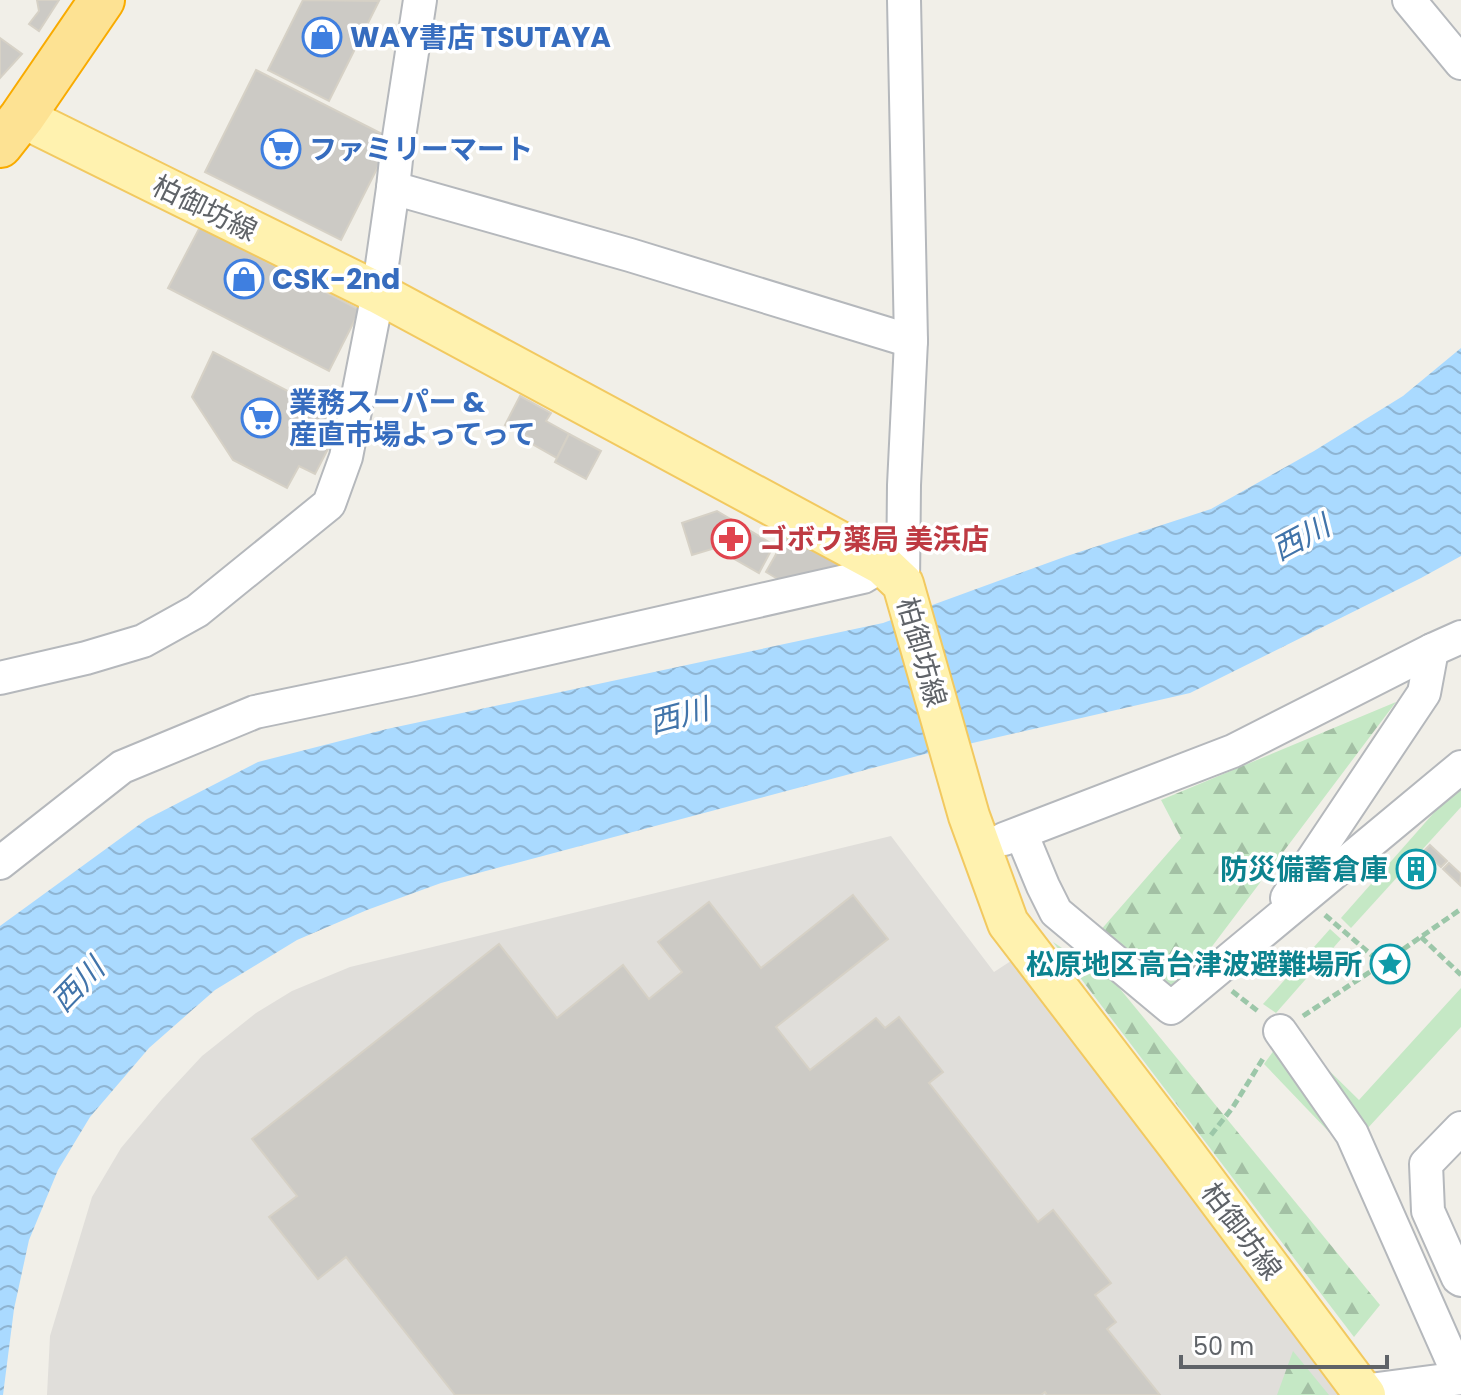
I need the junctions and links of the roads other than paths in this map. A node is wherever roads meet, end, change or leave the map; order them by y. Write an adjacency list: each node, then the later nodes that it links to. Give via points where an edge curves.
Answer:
1 (102, 0): 6 (highway)
2 (420, 0): 7 (street)
3 (904, 0): 9 (street)
4 (1409, 0): 5 (street)
5 (1461, 63)
6 (7, 122): 8 (main road, 柏御坊線)
7 (393, 188): 8 (street); 9 (street)
8 (378, 293): 10 (main road, 柏御坊線); 12 (street, via 346,457 329,504 197,611 143,641)
9 (911, 341): 10 (street, via 904,485)
10 (893, 574): 14 (main road, 柏御坊線); 16 (street, via 255,712 122,767)
11 (1446, 643): 15 (street, via 1233,751); 17 (street, via 1424,693)
12 (0, 678)
13 (1461, 767): 17 (street)
14 (975, 832): 15 (street); 22 (main road, 柏御坊線, via 1008,923)
15 (1021, 833): 17 (street, via 1056,912 1171,1008)
16 (0, 863)
17 (1267, 928)
18 (1272, 1035): 21 (street, via 1352,1134)
19 (1461, 1128): 20 (street, via 1426,1164 1428,1211)
20 (1461, 1280)
21 (1461, 1378): 22 (street)
22 (1363, 1393)

